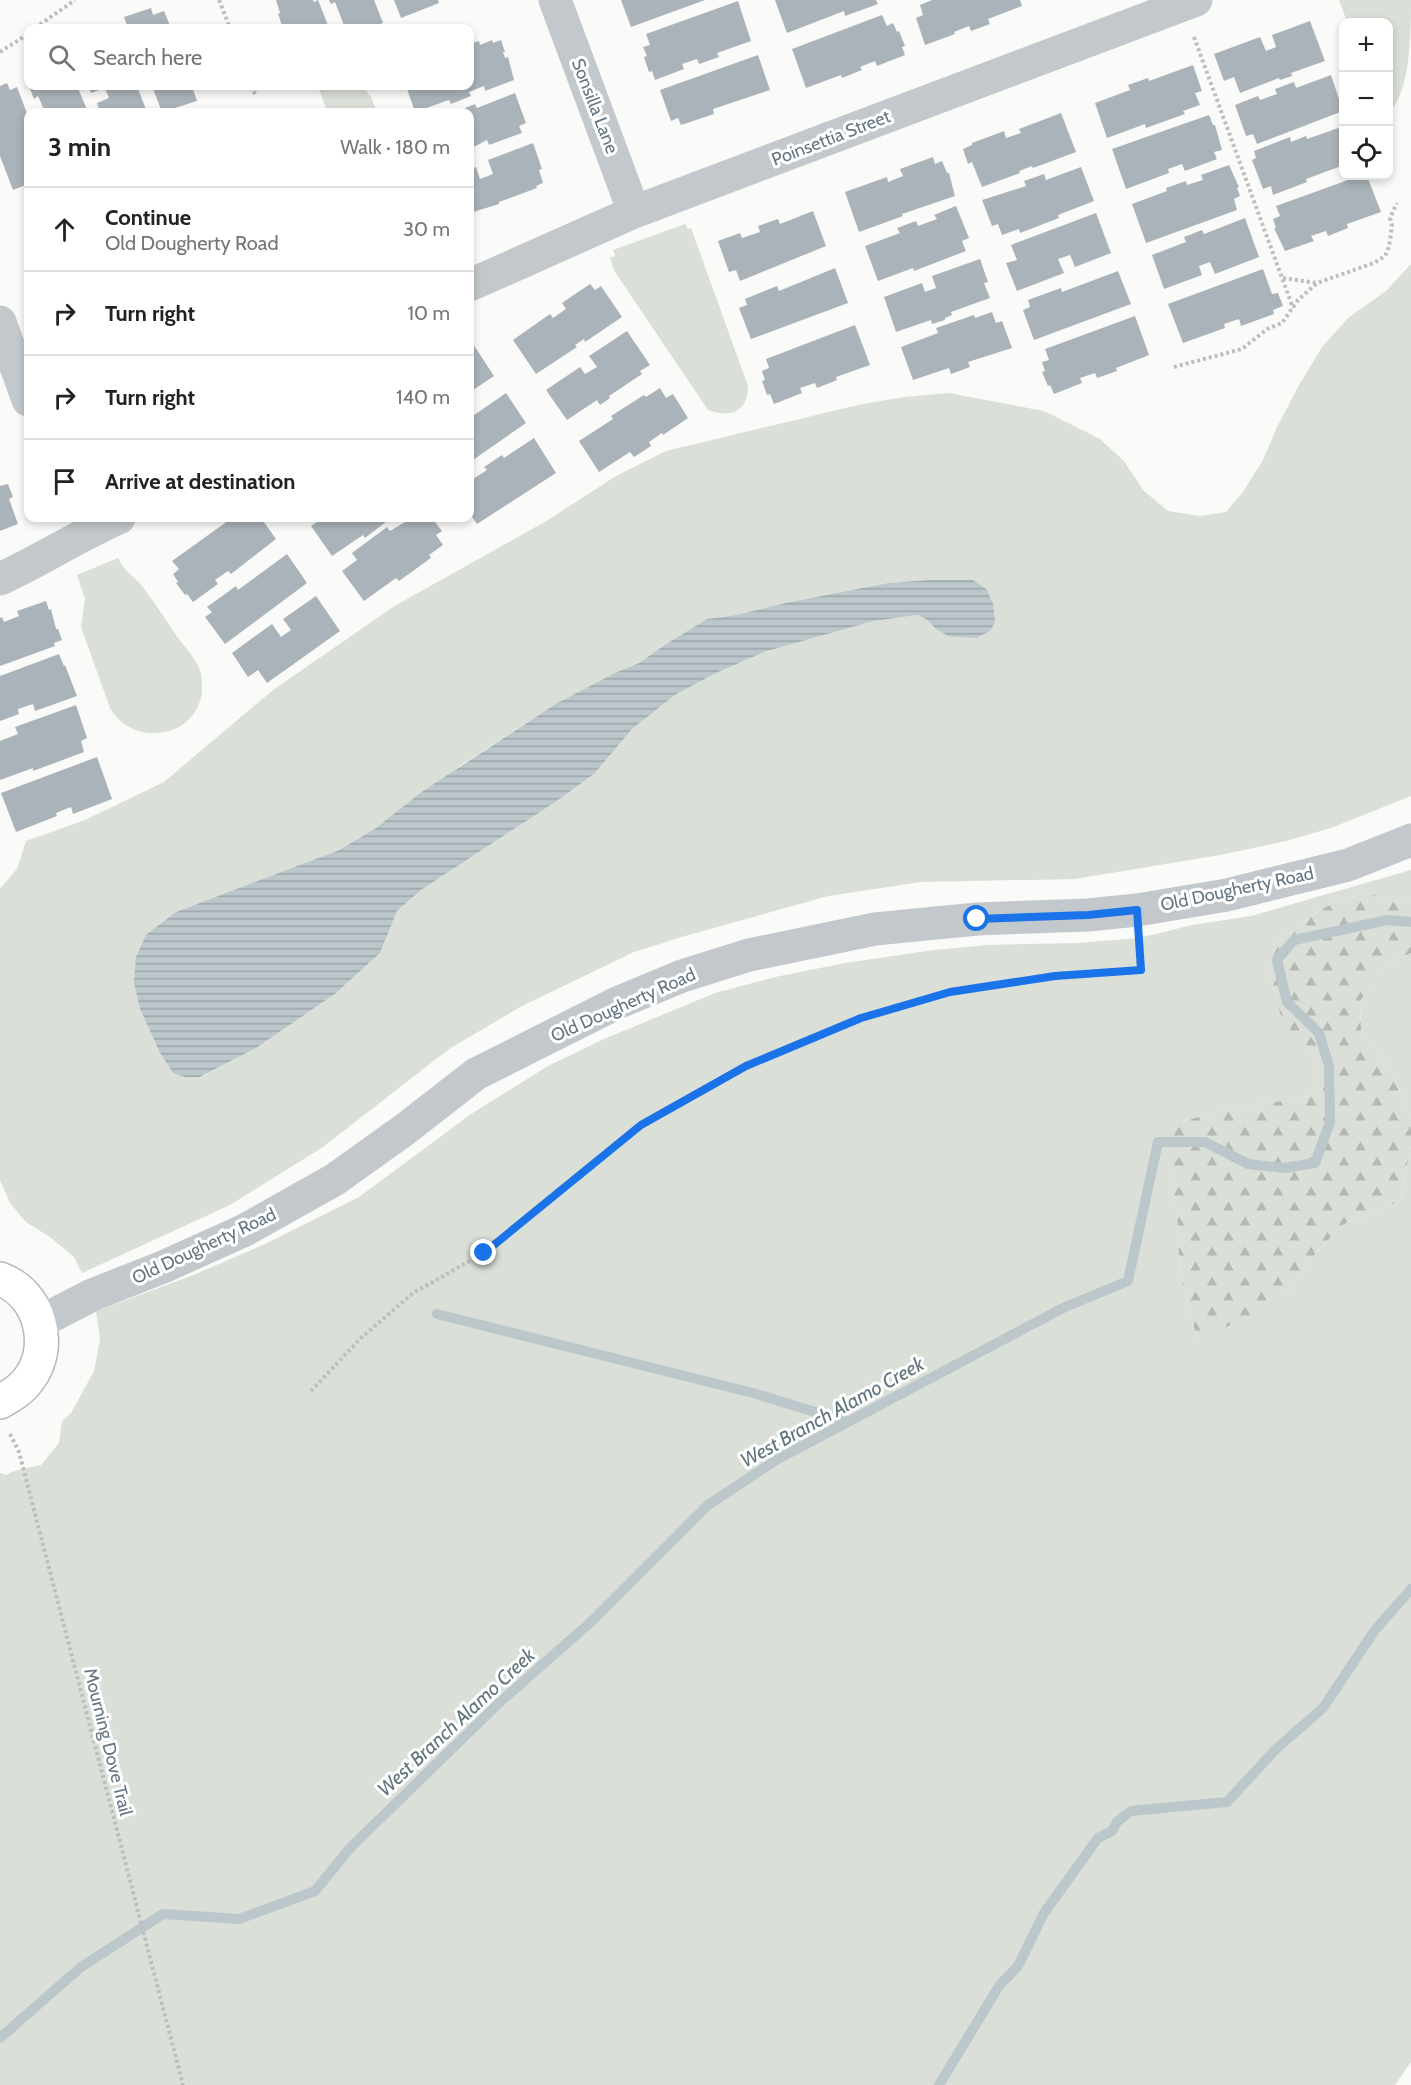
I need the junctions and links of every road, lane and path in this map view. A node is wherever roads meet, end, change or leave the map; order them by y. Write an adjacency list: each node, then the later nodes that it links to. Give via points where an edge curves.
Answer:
1 (75, 0): 5 (path)
2 (219, 0): 6 (path)
3 (555, 0): 12 (street, Sonsilla Lane)
4 (1189, 3): 12 (street, Poinsettia Street); 13 (path)
5 (41, 24)
6 (228, 24)
7 (24, 37): 8 (path)
8 (0, 52)
9 (253, 90): 10 (path)
10 (255, 94)
11 (1397, 203): 15 (path, via 1390,218 1392,236 1385,256)
12 (634, 212): 14 (street, Poinsettia Street)
13 (1282, 278): 15 (path); 16 (path)
14 (474, 283)
15 (1317, 284): 16 (path)
16 (1293, 308): 18 (path, via 1282,323 1267,329 1242,349)
17 (0, 322): 19 (street)
18 (1174, 367)
19 (24, 389)
20 (99, 522): 21 (street)
21 (75, 527): 22 (street, via 40,560)
22 (0, 579)
23 (1411, 840): 24 (street, Old Dougherty Road, via 1347,865 1227,895)
24 (1137, 910): 26 (street, Old Dougherty Road, via 977,919 875,930 749,955 682,976 617,1003 476,1074 334,1180 245,1230 92,1295); 27 (path, via 1141,970 1055,976 950,992 861,1018 746,1066 641,1125 484,1253 413,1293 361,1338)
25 (0, 1279): 26 (street, via 21,1292 33,1305)
26 (40, 1322): 28 (street, via 39,1362)
27 (311, 1391)
28 (4, 1415): 29 (path, Mourning Dove Trail, via 24,1469)
29 (183, 2085)

